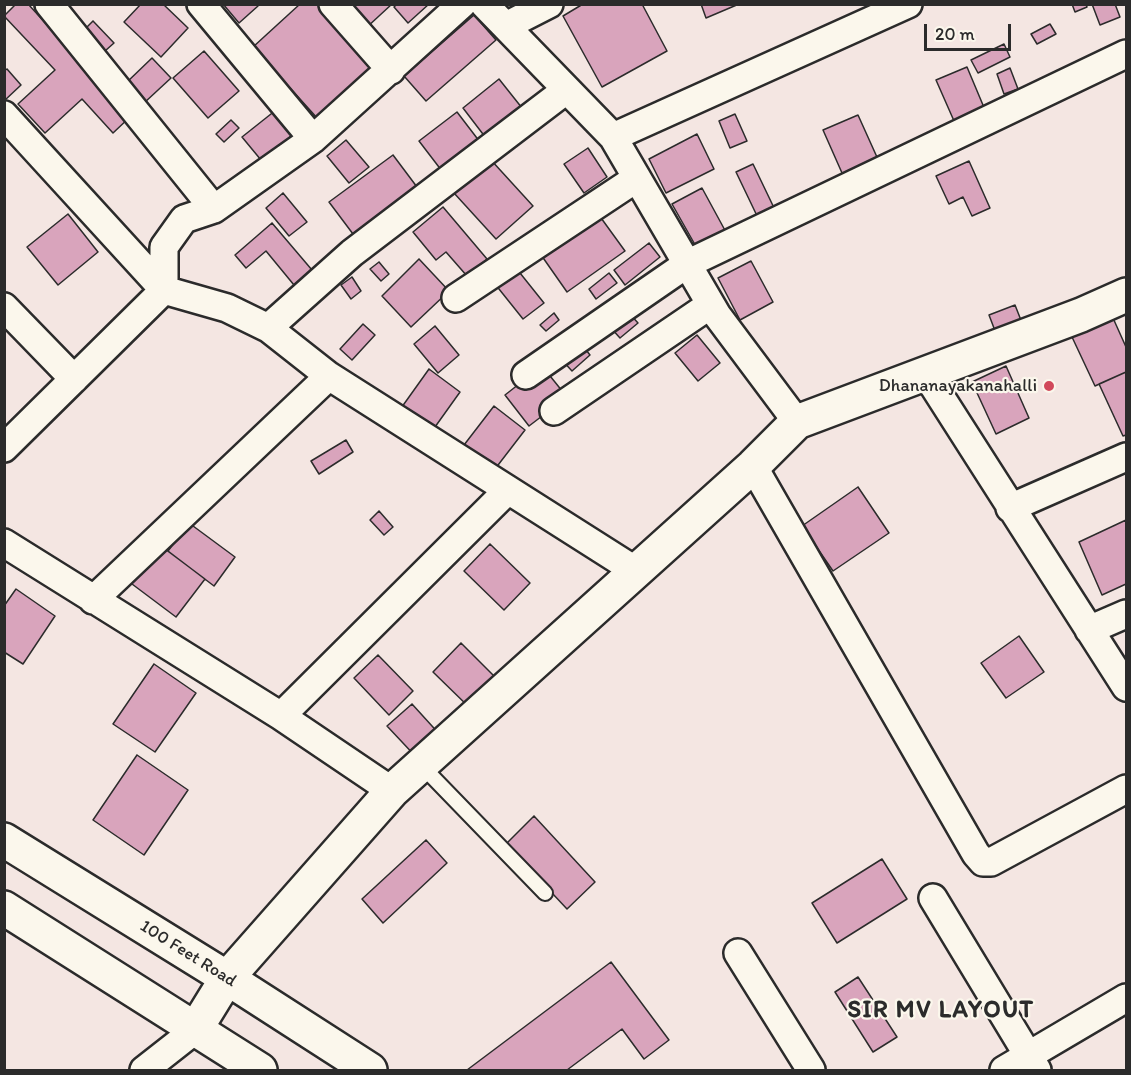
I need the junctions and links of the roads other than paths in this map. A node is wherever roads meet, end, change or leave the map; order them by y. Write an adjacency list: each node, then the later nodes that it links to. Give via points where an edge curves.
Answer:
1 (50, 4): 16 (street)
2 (201, 4): 14 (street)
3 (333, 4): 10 (street)
4 (462, 4): 10 (street)
5 (483, 4): 8 (street)
6 (549, 4): 8 (street)
7 (908, 4): 13 (street)
8 (506, 26): 11 (street)
9 (1126, 54): 17 (street)
10 (391, 70): 14 (street)
11 (566, 90): 13 (street); 23 (street, via 360,246)
12 (4, 115): 18 (street)
13 (613, 137): 15 (street)
14 (313, 139): 16 (street)
15 (637, 178): 17 (street); 20 (street)
16 (214, 209): 18 (street, via 184,219 164,247)
17 (687, 264): 21 (street); 25 (street)
18 (164, 291): 23 (street, via 227,308); 27 (street)
19 (1126, 295): 24 (street)
20 (456, 298)
21 (710, 305): 28 (street); 29 (street)
22 (4, 307): 27 (street)
23 (268, 328): 26 (street)
24 (926, 374): 29 (street); 34 (street)
25 (526, 375)
26 (330, 376): 33 (street); 37 (street)
27 (74, 379): 30 (street)
28 (554, 411)
29 (797, 422): 32 (street)
30 (4, 448)
31 (1126, 458): 34 (street)
32 (753, 466): 36 (street); 43 (street, via 983,862 991,862)
33 (508, 490): 36 (street); 41 (street)
34 (1010, 508): 39 (street)
35 (4, 543): 37 (street)
36 (636, 571): 42 (street)
37 (93, 600): 41 (street)
38 (1126, 614): 39 (street)
39 (1089, 630): 40 (street)
40 (1126, 687)
41 (281, 716): 44 (street)
42 (421, 765): 44 (street); 46 (lane)
43 (1126, 789)
44 (392, 790): 50 (street)
45 (7, 845): 50 (street, 100 Feet Road)
46 (545, 892)
47 (933, 898): 53 (street)
48 (4, 908): 52 (street)
49 (738, 953): 57 (street)
50 (227, 978): 52 (street); 56 (street, 100 Feet Road)
51 (1126, 999): 53 (street)
52 (195, 1030): 54 (street); 55 (street)
53 (1033, 1064): 58 (street)
54 (144, 1071)
55 (260, 1071)
56 (370, 1071)
57 (811, 1071)
58 (1004, 1071)

